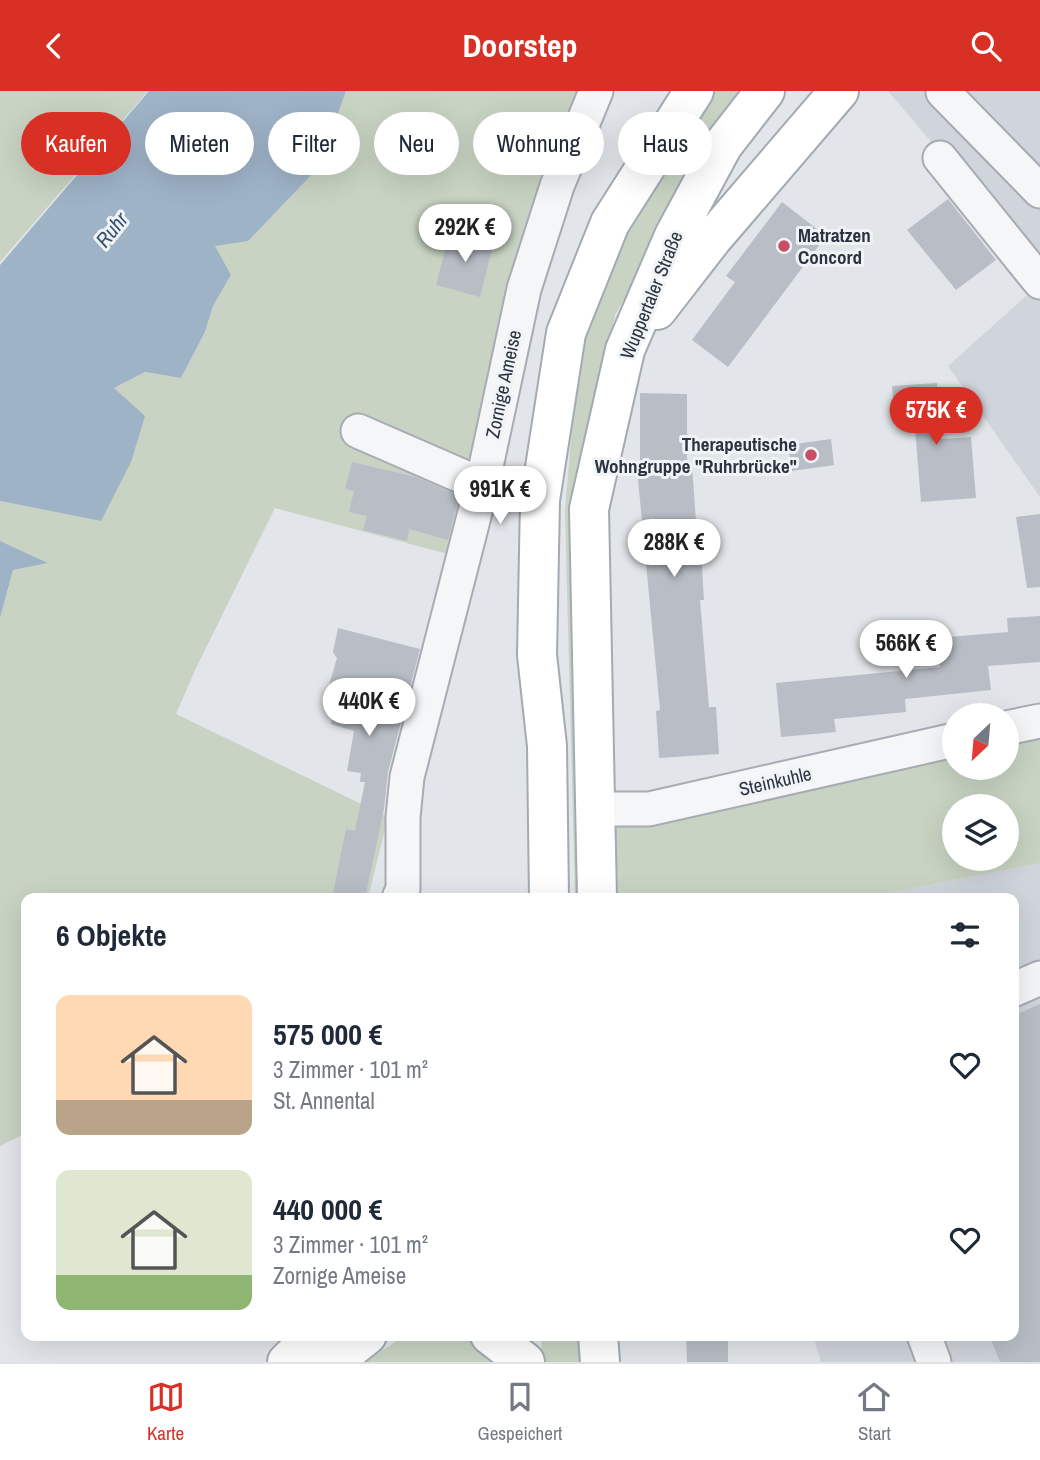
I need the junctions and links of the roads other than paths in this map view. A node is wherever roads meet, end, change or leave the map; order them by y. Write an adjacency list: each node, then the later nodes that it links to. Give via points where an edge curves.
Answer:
1 (596, 91): 11 (street, Zornige Ameise, via 557,186 524,289)
2 (694, 91): 17 (main road, via 610,223 566,333 540,500 537,656 547,747)
3 (765, 91): 9 (main road, Wuppertaler Straße, via 723,145 692,202)
4 (839, 91): 9 (main road, via 712,239)
5 (943, 92): 7 (street)
6 (940, 157): 8 (street)
7 (1040, 191)
8 (1040, 282)
9 (625, 350): 15 (main road, Wuppertaler Straße, via 589,509)
10 (358, 431): 11 (street)
11 (482, 485): 16 (street, Zornige Ameise, via 407,777)
12 (1040, 721): 13 (street)
13 (1019, 725)
14 (942, 743): 15 (street, Steinkuhle, via 649,809)
15 (595, 809): 18 (main road, Wuppertaler Straße)
16 (401, 893)
17 (548, 893)
18 (597, 893)
19 (1040, 978): 20 (street)
20 (1019, 987)
21 (309, 1341): 27 (main road)
22 (368, 1341): 28 (main road)
23 (498, 1341): 29 (main road)
24 (539, 1341): 30 (main road)
25 (598, 1341): 31 (main road)
26 (926, 1341): 32 (street)
27 (287, 1362)
28 (333, 1362)
29 (525, 1362)
30 (539, 1362)
31 (600, 1362)
32 (934, 1362)

